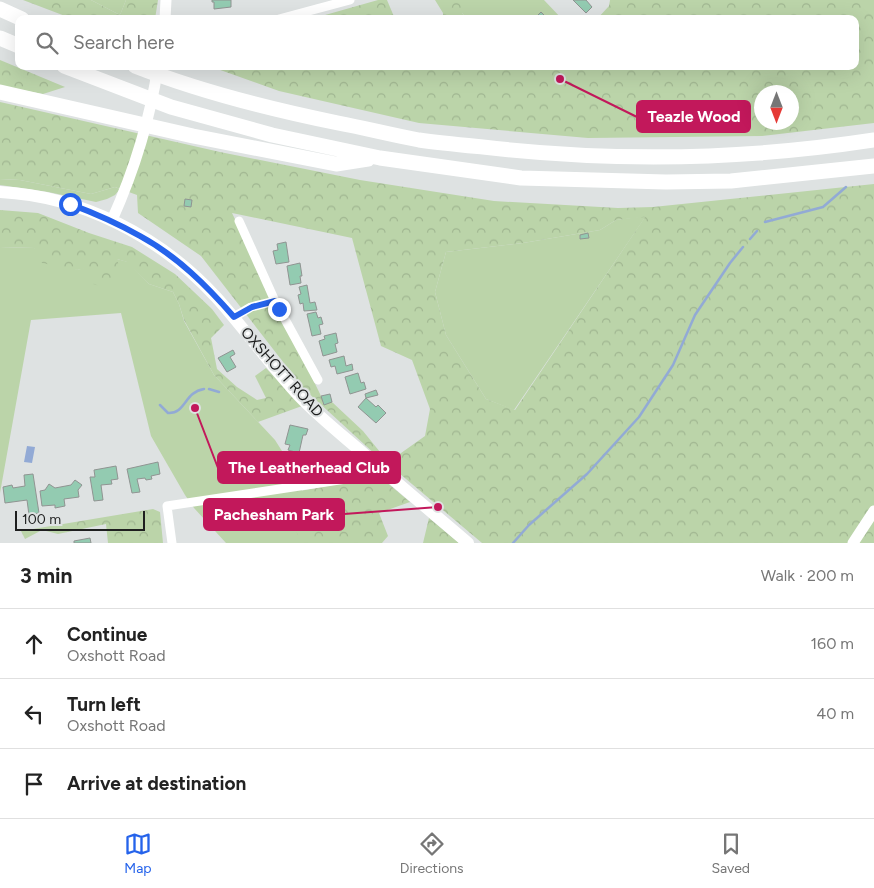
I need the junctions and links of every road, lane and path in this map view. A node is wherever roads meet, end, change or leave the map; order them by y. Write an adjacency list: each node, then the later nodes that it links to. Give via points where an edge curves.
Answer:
1 (166, 0): 4 (main road)
2 (350, 0): 5 (street)
3 (0, 9): 6 (highway)
4 (165, 15)
5 (294, 15)
6 (15, 16)
7 (0, 38): 8 (highway)
8 (15, 44)
9 (74, 70): 14 (highway, via 171,107 272,135)
10 (145, 70): 13 (highway, via 269,109 420,140 538,154 666,158 744,155)
11 (157, 70): 17 (main road, via 134,167)
12 (0, 92): 14 (highway, via 193,136 336,164)
13 (874, 140)
14 (380, 158): 15 (highway, via 521,178 666,182 731,180)
15 (874, 166)
16 (0, 192): 17 (main road, OXSHOTT ROAD, via 20,192 70,204)
17 (112, 220): 20 (main road, OXSHOTT ROAD, via 171,256)
18 (239, 221): 19 (street, OXSHOTT ROAD)
19 (275, 301): 20 (street, OXSHOTT ROAD, via 252,307); 21 (street, OXSHOTT ROAD)
20 (234, 317): 22 (main road, OXSHOTT ROAD, via 299,395)
21 (318, 380)
22 (381, 469): 24 (street, via 346,479 167,506); 25 (main road, OXSHOTT ROAD)
23 (874, 511): 26 (main road)
24 (172, 543)
25 (468, 543)
26 (853, 543)

